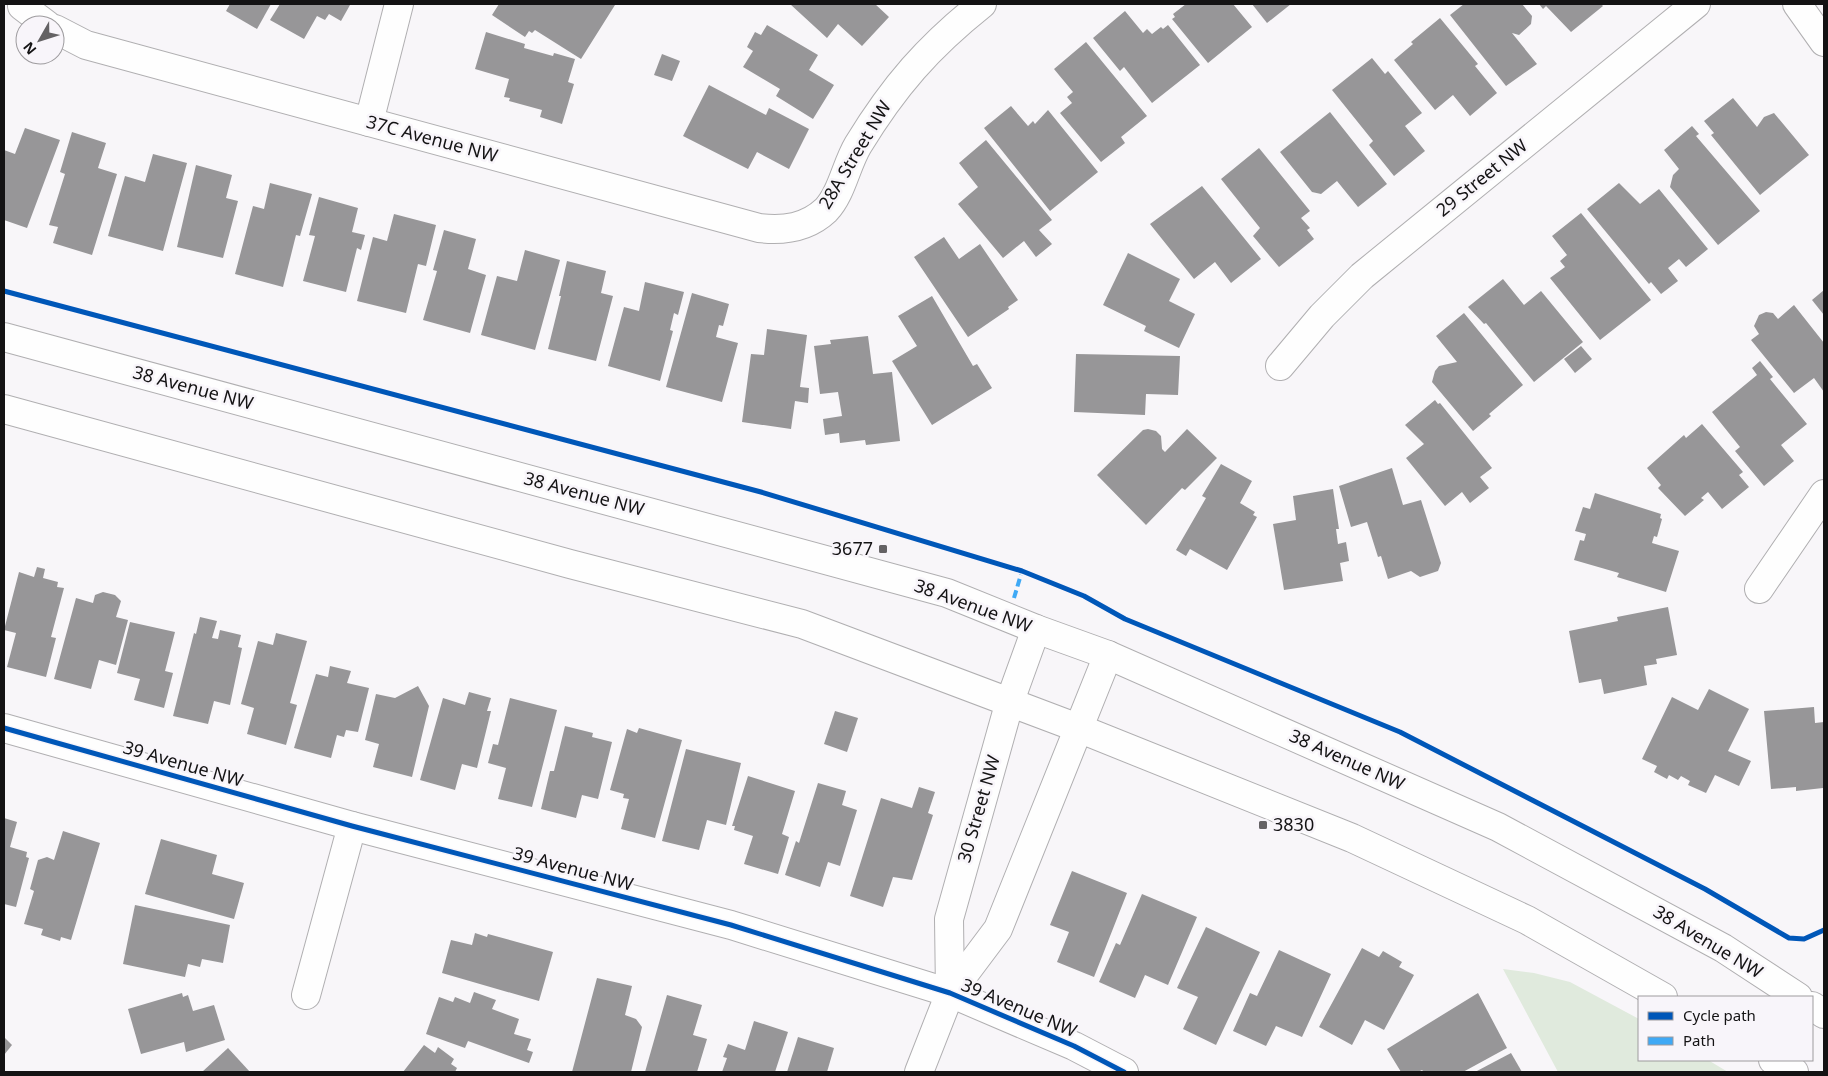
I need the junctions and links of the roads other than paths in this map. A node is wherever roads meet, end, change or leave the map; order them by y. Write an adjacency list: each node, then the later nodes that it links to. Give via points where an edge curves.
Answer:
1 (398, 4): 9 (street)
2 (982, 4): 10 (street, 28A Street NW, via 926,52 904,77 855,150 827,209)
3 (1696, 4): 12 (street, 29 Street NW, via 1362,276 1322,316)
4 (1797, 4): 8 (street)
5 (22, 6): 6 (street)
6 (34, 15)
7 (65, 34): 9 (street, 37C Avenue NW, via 86,45)
8 (1824, 42)
9 (369, 122): 10 (street, 37C Avenue NW, via 759,228 780,231)
10 (811, 222)
11 (4, 337): 16 (street, 38 Avenue NW, via 947,593)
12 (1280, 366)
13 (4, 409): 18 (street, via 802,624)
14 (1824, 494): 15 (street)
15 (1759, 589)
16 (1036, 629): 17 (street, 38 Avenue NW); 18 (street, 30 Street NW)
17 (1108, 654): 20 (street, 30 Street NW); 25 (street, 38 Avenue NW, via 1498,827 1723,948)
18 (1010, 701): 20 (street); 22 (street, 30 Street NW, via 949,919)
19 (4, 728): 21 (street, 39 Avenue NW)
20 (1078, 728): 22 (street, 30 Street NW, via 998,929); 24 (street, via 1352,838 1527,920)
21 (352, 826): 22 (street, 39 Avenue NW, via 731,925); 23 (street)
22 (950, 993): 26 (street, 30 Street NW); 27 (street, 39 Avenue NW, via 1065,1042)
23 (306, 995)
24 (1661, 996)
25 (1795, 996)
26 (919, 1072)
27 (1124, 1072)

